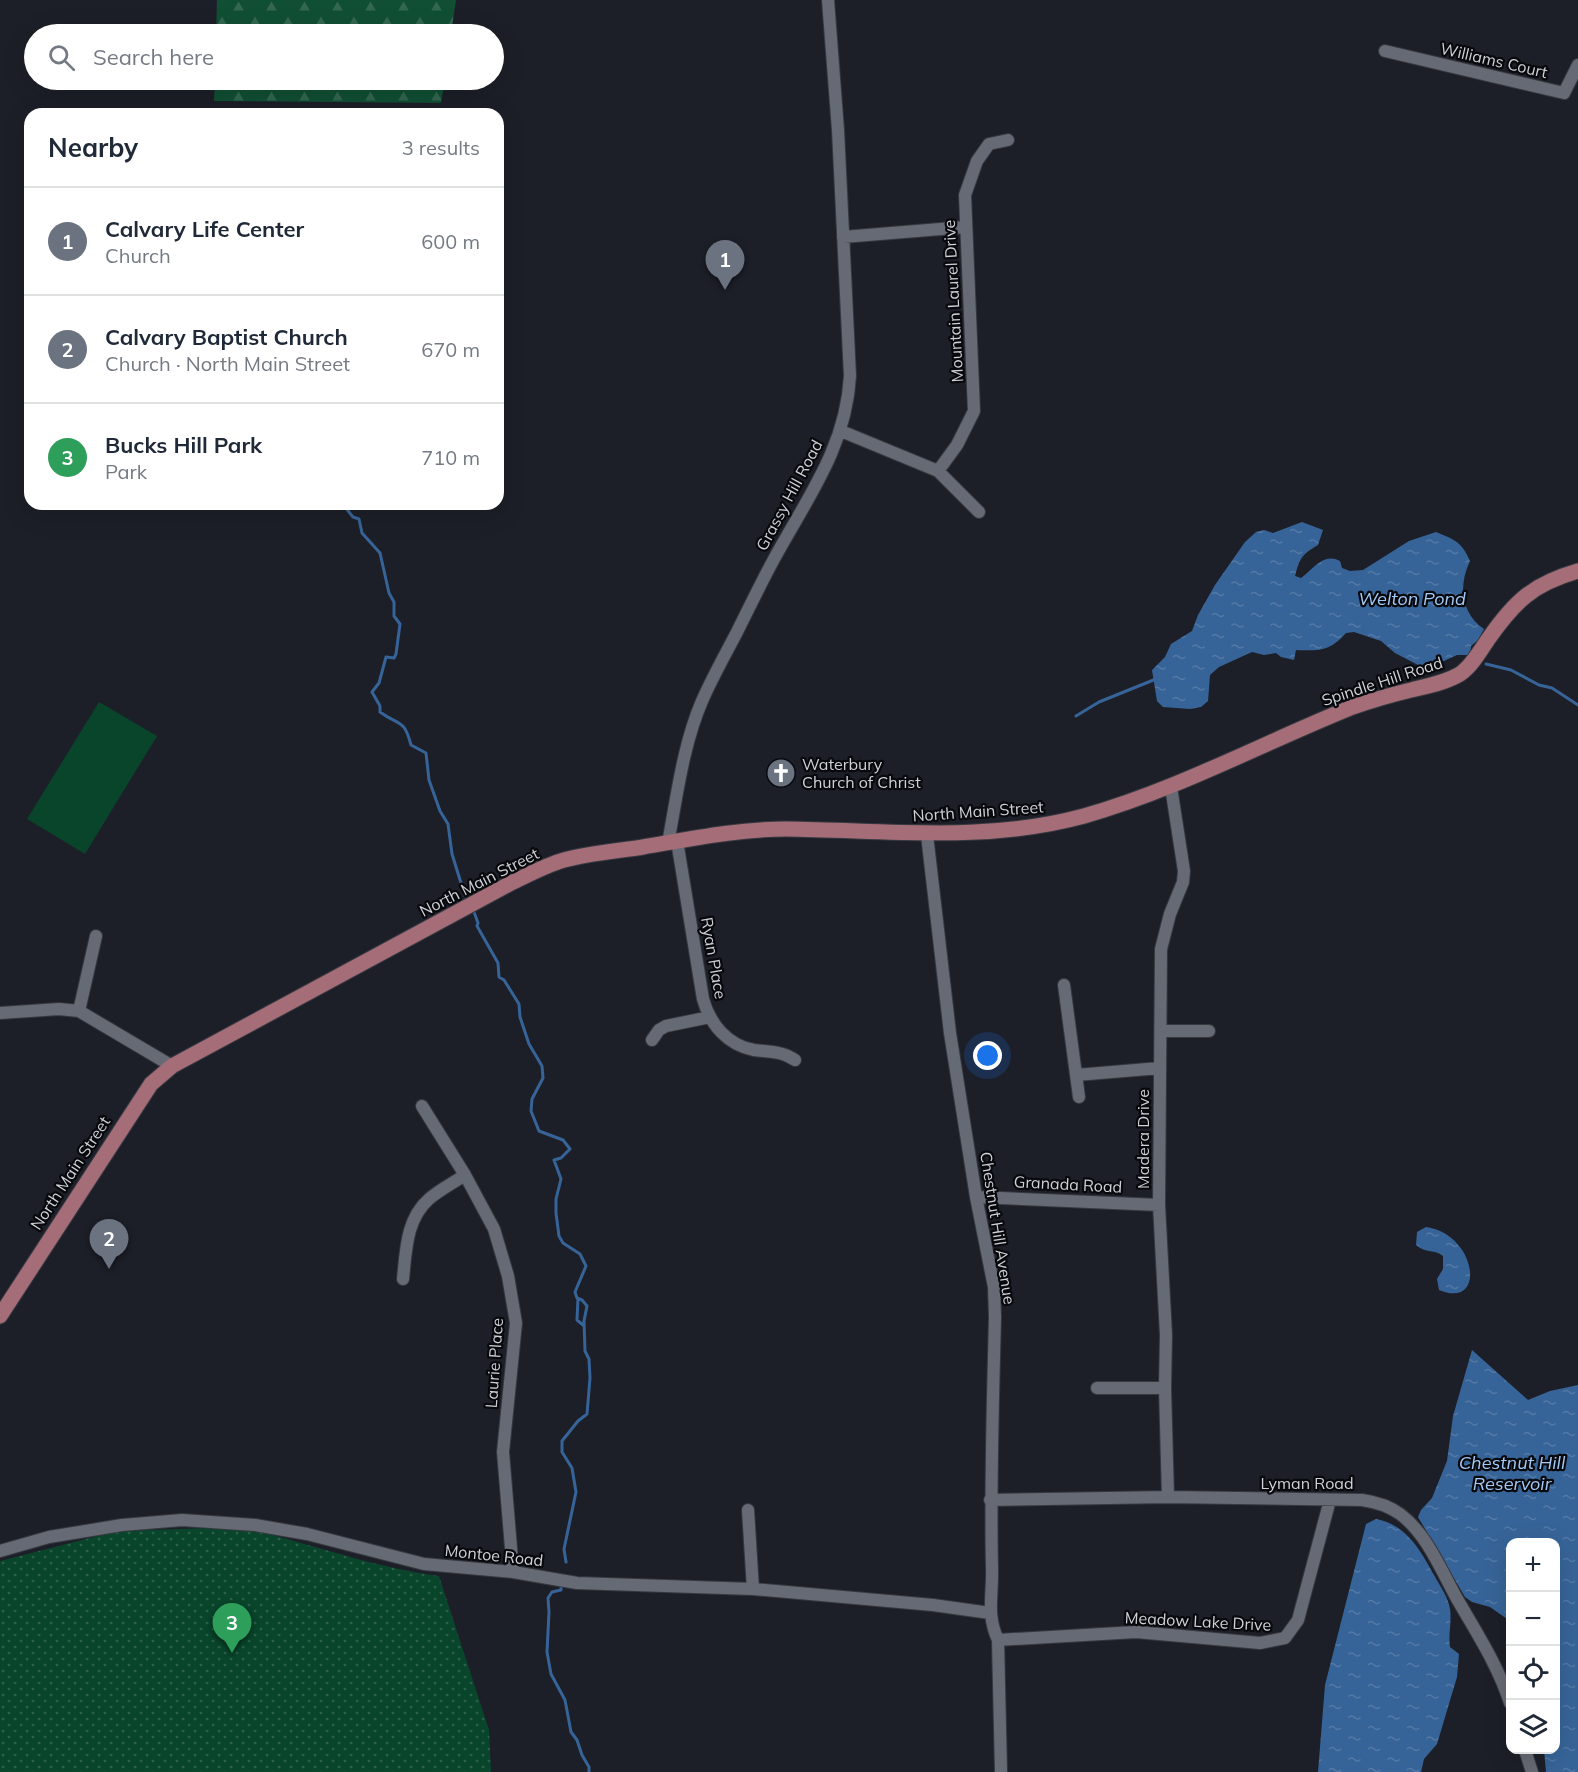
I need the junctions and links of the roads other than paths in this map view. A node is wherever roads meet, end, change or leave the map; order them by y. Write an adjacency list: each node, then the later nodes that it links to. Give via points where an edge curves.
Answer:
1 (828, 0): 6 (street, Grassy Hill Road)
2 (1386, 51): 3 (street, Williams Court, via 1564,93)
3 (1578, 65)
4 (1008, 140): 5 (street, Mountain Laurel Drive, via 989,144 977,161 965,195)
5 (965, 227): 6 (street); 8 (street, Mountain Laurel Drive, via 974,411)
6 (843, 237): 7 (street, Grassy Hill Road, via 850,376)
7 (841, 431): 8 (street); 14 (street, Grassy Hill Road, via 702,702 689,740)
8 (938, 471): 9 (street)
9 (979, 512)
10 (1578, 571): 11 (main road, Spindle Hill Road, via 1553,579 1523,597 1468,668 1459,674 1354,707)
11 (1200, 772): 12 (main road, North Main Street)
12 (1171, 787): 13 (main road, North Main Street, via 1084,816 1035,827); 20 (street, Madera Drive, via 1184,882 1161,949)
13 (927, 835): 14 (main road, North Main Street, via 784,829); 30 (street, Chestnut Hill Avenue, via 950,1033)
14 (673, 842): 19 (street, Ryan Place, via 702,999); 24 (main road, North Main Street, via 562,860 511,883)
15 (96, 936): 17 (street)
16 (1064, 985): 26 (street)
17 (79, 1011): 18 (street); 24 (street)
18 (0, 1013)
19 (710, 1017): 22 (street, via 666,1026); 23 (street, Ryan Place, via 721,1032 741,1046 780,1053)
20 (1161, 1031): 21 (street); 25 (street, Madera Drive)
21 (1209, 1031)
22 (652, 1040)
23 (795, 1060)
24 (172, 1066): 33 (main road, North Main Street, via 150,1084)
25 (1160, 1068): 26 (street); 31 (street, Madera Drive)
26 (1076, 1075): 27 (street)
27 (1079, 1097)
28 (422, 1106): 29 (street, Laurie Place)
29 (465, 1175): 32 (street, via 429,1199 416,1215 409,1233); 41 (street, Laurie Place, via 494,1229 516,1323 503,1452)
30 (976, 1197): 31 (street, Granada Road); 37 (street, Chestnut Hill Avenue, via 994,1287)
31 (1159, 1205): 34 (street, Madera Drive)
32 (403, 1279)
33 (0, 1316)
34 (1165, 1388): 35 (street); 36 (street, Madera Drive)
35 (1097, 1389)
36 (1168, 1497): 37 (street, Lyman Road); 38 (street, Lyman Road)
37 (990, 1500): 43 (street, Chestnut Hill Avenue)
38 (1330, 1500): 44 (street, Meadow Lake Drive, via 1298,1620 1285,1638 1260,1643 1136,1632); 45 (street, Lyman Road, via 1374,1502 1409,1522 1426,1544 1491,1656)
39 (748, 1510): 42 (street)
40 (0, 1551): 41 (street, Montoe Road, via 49,1537 182,1520 255,1525 308,1534 424,1564)
41 (513, 1572): 42 (street, Montoe Road, via 577,1583)
42 (753, 1589): 43 (street, Montoe Road)
43 (990, 1613): 44 (street, Chestnut Hill Avenue)
44 (998, 1640): 47 (street, Chestnut Hill Avenue)
45 (1509, 1700)
46 (1527, 1754): 48 (street)
47 (1001, 1772)
48 (1532, 1772)

